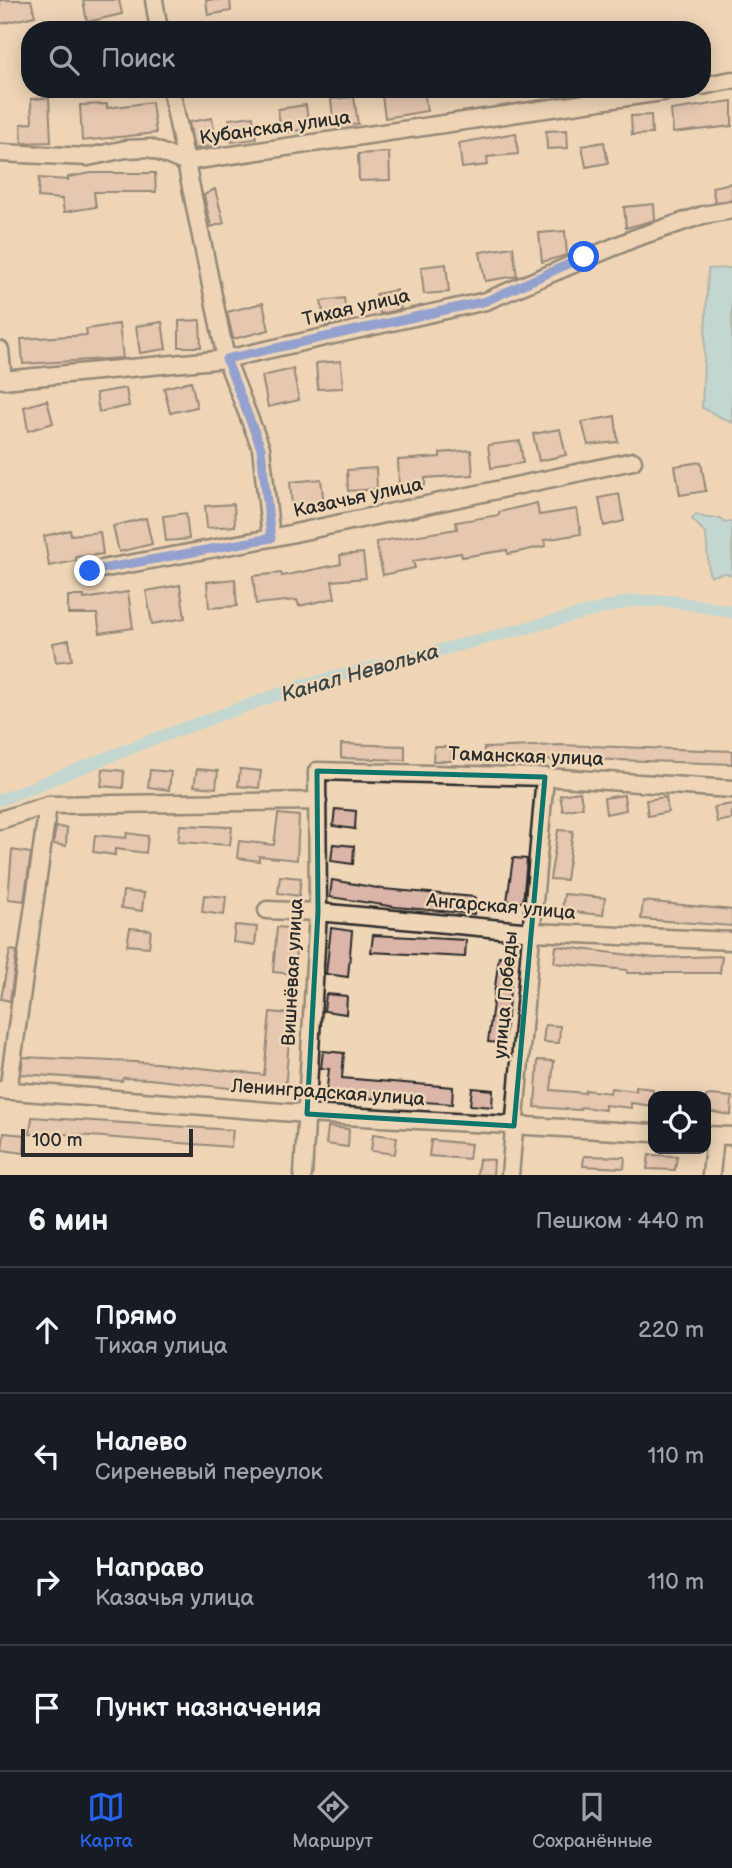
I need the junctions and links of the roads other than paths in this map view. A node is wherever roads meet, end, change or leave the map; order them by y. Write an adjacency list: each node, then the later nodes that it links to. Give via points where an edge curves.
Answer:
1 (154, 0): 2 (street)
2 (158, 21)
3 (732, 80): 4 (street)
4 (711, 84)
5 (173, 98): 8 (street)
6 (621, 98): 8 (street, Кубанская улица)
7 (0, 153): 8 (street, Кубанская улица, via 88,157 150,148)
8 (184, 162): 11 (street)
9 (732, 210): 11 (street, Тихая улица, via 635,238 486,301)
10 (0, 350): 11 (street, Тихая улица, via 3,380)
11 (226, 359): 13 (street, via 261,448)
12 (633, 461): 13 (street, Казачья улица)
13 (271, 538): 14 (street, Казачья улица)
14 (90, 571)
15 (317, 771): 16 (street, Таманская улица); 18 (street, Вишнёвая улица)
16 (545, 777): 17 (street, Таманская улица); 23 (street, улица Победы)
17 (732, 789)
18 (318, 801): 19 (street); 22 (street, Вишнёвая улица)
19 (48, 805): 20 (street); 25 (street)
20 (0, 820)
21 (267, 910): 22 (street, Ангарская улица)
22 (318, 912): 23 (street, Ангарская улица); 26 (street, Вишнёвая улица)
23 (533, 932): 24 (street, Ангарская улица); 27 (street, улица Победы)
24 (732, 941)
25 (4, 1090): 26 (street, Ленинградская улица)
26 (307, 1114): 27 (street, Ленинградская улица); 32 (street, Вишнёвая улица)
27 (514, 1126): 28 (street, Ленинградская улица); 33 (street, улица Победы)
28 (648, 1133)
29 (711, 1135): 30 (street)
30 (732, 1136)
31 (710, 1154): 34 (street)
32 (303, 1175)
33 (510, 1175)
34 (711, 1175)

